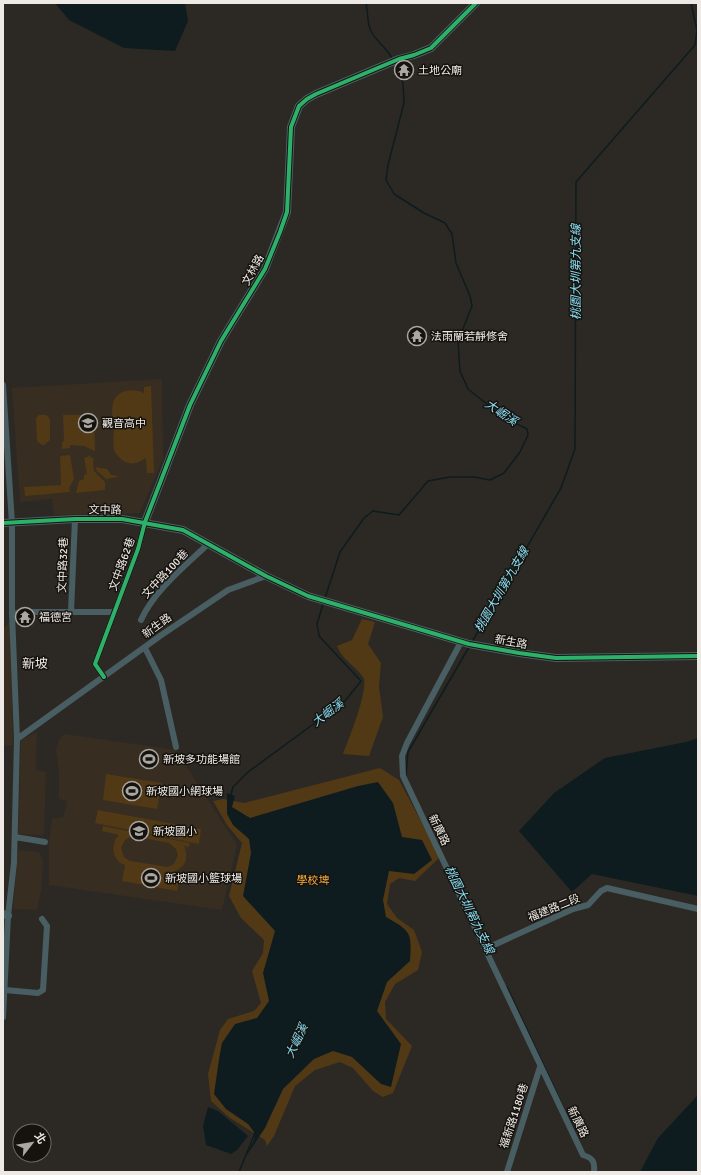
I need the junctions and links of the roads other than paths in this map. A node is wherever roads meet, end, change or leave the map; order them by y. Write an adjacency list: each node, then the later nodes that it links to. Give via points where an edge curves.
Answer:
1 (476, 3): 4 (street, 文林路, via 431,48 307,99 299,106 291,128 287,212 280,232 265,270 221,341 190,405)
2 (3, 385): 6 (street)
3 (75, 519): 4 (street, 文中路, via 122,519); 6 (street, 文中路); 9 (street, 文中路32巷)
4 (145, 522): 7 (street, 文中路, via 183,530); 10 (street, 文中路62巷, via 138,549)
5 (3, 523): 6 (street, 文中路)
6 (12, 523): 11 (street)
7 (208, 544): 8 (street, 文中路); 12 (street, 文中路100巷, via 158,594 146,608)
8 (266, 576): 13 (street, 新生路, via 308,596); 14 (street, 新生路, via 228,590)
9 (71, 612): 10 (street); 11 (street)
10 (114, 612): 16 (street, 文中路62巷, via 95,664)
11 (12, 614): 17 (street)
12 (141, 620)
13 (461, 642): 15 (street, 新生路, via 556,658); 24 (street, 新廣路, via 402,756 402,776)
14 (145, 648): 16 (street, 新生路); 18 (street, via 161,680)
15 (698, 656)
16 (104, 677): 17 (street, 新生路)
17 (17, 739): 19 (street)
18 (176, 747)
19 (15, 837): 20 (street); 22 (street, via 14,863)
20 (45, 842)
21 (698, 909): 24 (street, 福建路二段, via 607,888 588,905 568,911)
22 (5, 915): 25 (street)
23 (42, 919): 25 (street, via 47,926 43,990 38,994)
24 (485, 949): 27 (street, 新廣路)
25 (5, 990): 26 (street)
26 (3, 1017)
27 (540, 1067): 28 (street, 福新路1180巷); 29 (street, 新廣路, via 583,1155 595,1163)
28 (507, 1172)
29 (594, 1172)

